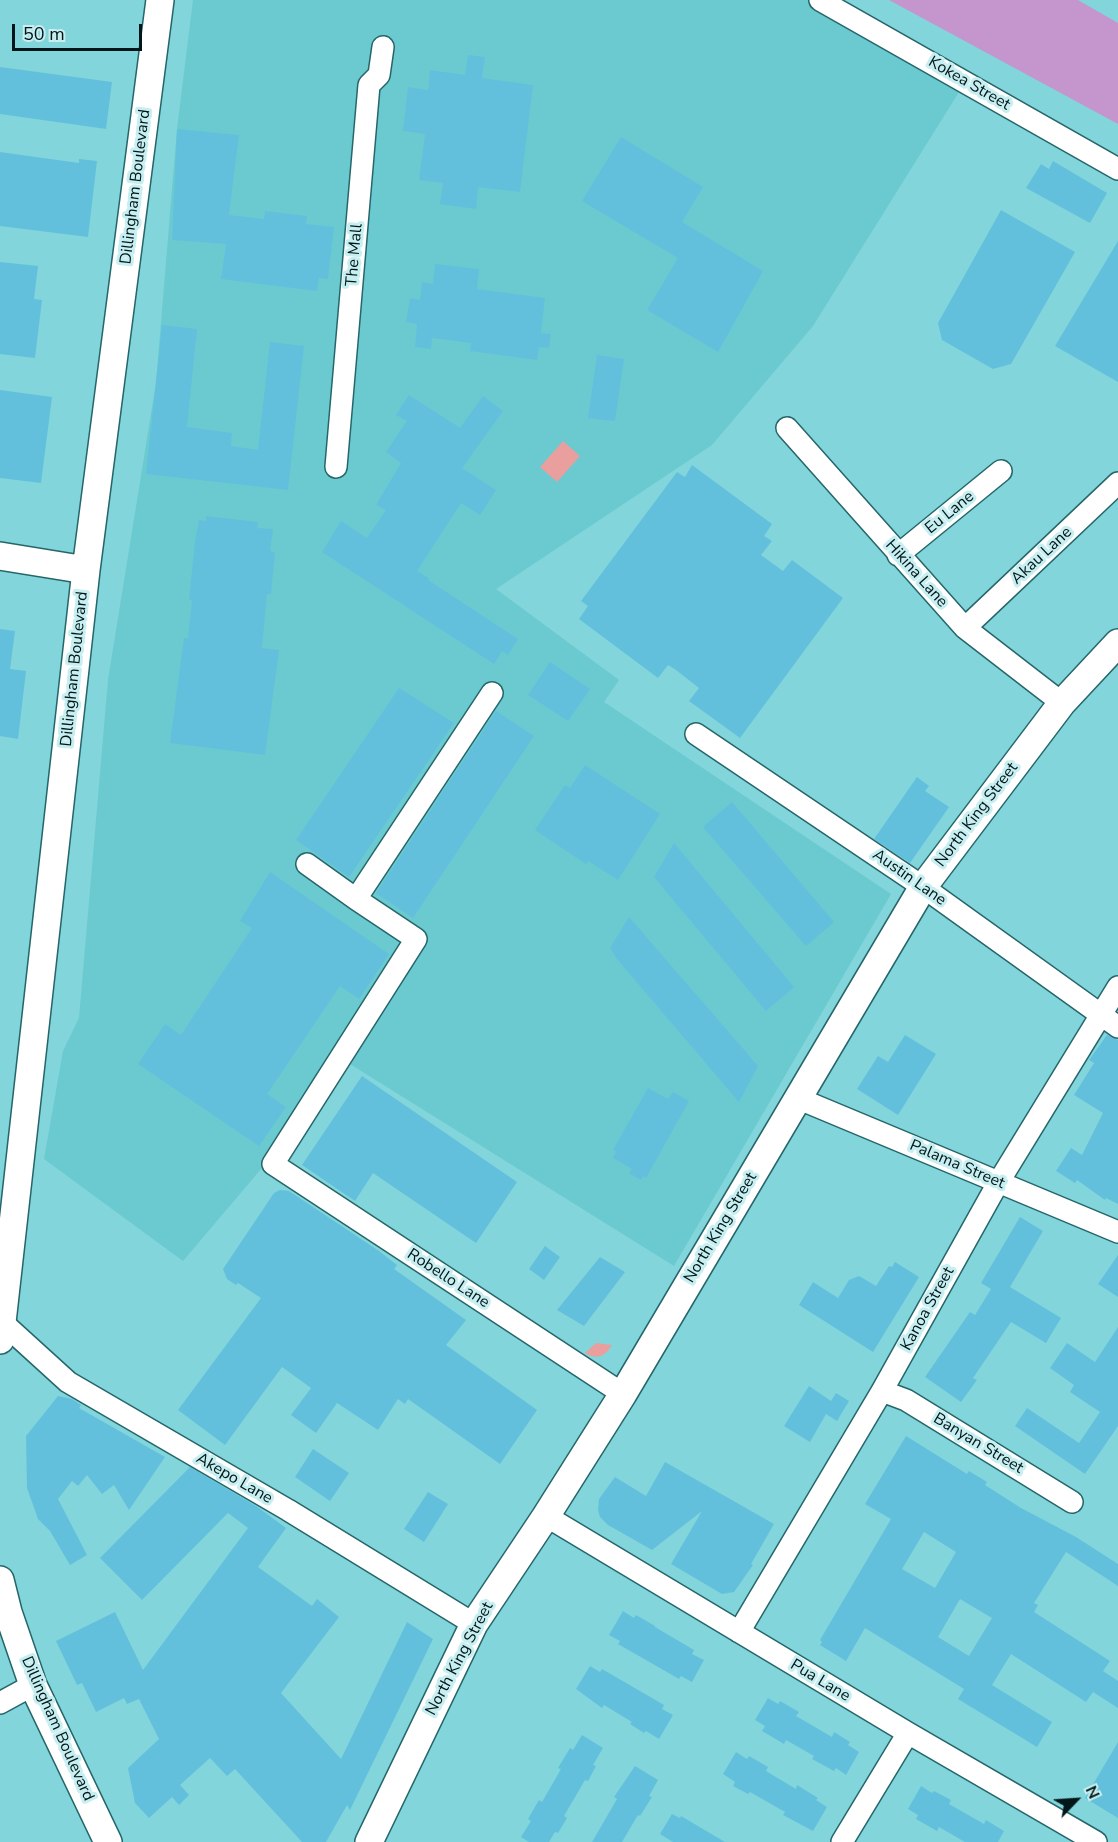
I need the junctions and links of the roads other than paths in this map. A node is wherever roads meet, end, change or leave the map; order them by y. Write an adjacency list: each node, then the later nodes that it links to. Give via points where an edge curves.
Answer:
1 (160, 0): 11 (main road, Dillingham Boulevard)
2 (820, 0): 4 (street, Kokea Street)
3 (383, 47): 6 (street, The Mall, via 379,75 369,85)
4 (1118, 169)
5 (787, 428): 9 (street, Hikina Lane)
6 (336, 467)
7 (1001, 471): 9 (street, Eu Lane)
8 (1118, 483): 12 (street, Akau Lane)
9 (898, 555): 12 (street, Hikina Lane)
10 (0, 556): 11 (main road)
11 (86, 570): 26 (main road, Dillingham Boulevard)
12 (965, 628): 15 (street, Hikina Lane)
13 (1118, 643): 15 (main road, North King Street)
14 (492, 693): 19 (street)
15 (1062, 703): 18 (main road, North King Street)
16 (696, 734): 18 (street, Austin Lane)
17 (307, 864): 19 (street)
18 (923, 887): 21 (street, Austin Lane); 23 (main road, North King Street)
19 (356, 899): 28 (street, Robello Lane, via 416,939 273,1164)
20 (1118, 987): 21 (street, Kanoa Street)
21 (1100, 1015): 22 (street, Austin Lane); 24 (street, Kanoa Street)
22 (1118, 1027)
23 (797, 1098): 24 (street, Palama Street); 28 (main road, North King Street)
24 (998, 1183): 25 (street, Palama Street); 27 (street, Kanoa Street)
25 (1118, 1232)
26 (1, 1331): 32 (street, Akepo Lane, via 68,1382)
27 (882, 1391): 29 (street, Banyan Street, via 906,1400); 33 (street, Kanoa Street)
28 (623, 1394): 30 (main road, North King Street)
29 (1072, 1502)
30 (546, 1516): 32 (main road, North King Street); 33 (street, Pua Lane)
31 (0, 1580): 34 (main road, Dillingham Boulevard)
32 (474, 1624): 38 (main road, North King Street)
33 (739, 1632): 36 (street, Pua Lane)
34 (33, 1685): 35 (street); 37 (main road, Dillingham Boulevard)
35 (0, 1703)
36 (908, 1733): 39 (street); 40 (street, Pua Lane)
37 (108, 1842)
38 (369, 1842)
39 (842, 1842)
40 (1096, 1842)

